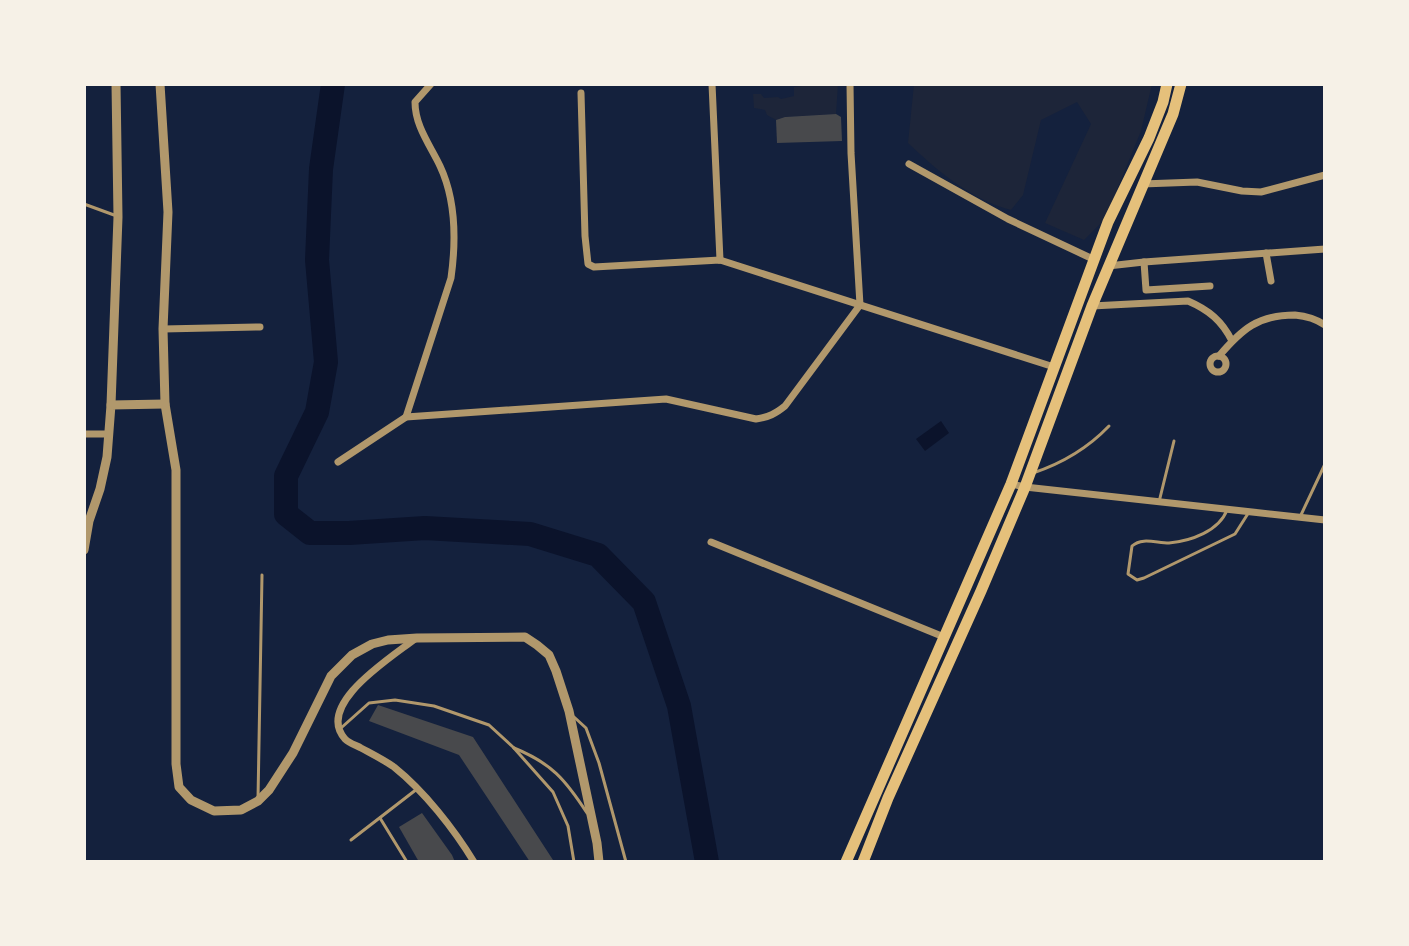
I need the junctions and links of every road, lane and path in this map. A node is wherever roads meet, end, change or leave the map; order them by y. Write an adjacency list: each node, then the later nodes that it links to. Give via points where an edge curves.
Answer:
1 (116, 84): 13 (street)
2 (160, 84): 26 (street, via 168,212)
3 (431, 84): 32 (street, via 415,102 415,112 447,183 454,260)
4 (712, 84): 16 (street)
5 (850, 84): 22 (street)
6 (1167, 84): 17 (main road)
7 (1181, 84): 11 (main road)
8 (581, 93): 16 (street, via 588,264)
9 (909, 164): 17 (street)
10 (1325, 175): 11 (street, via 1261,192 1197,182)
11 (1142, 184): 19 (main road)
12 (84, 204): 13 (lane)
13 (118, 217): 31 (street)
14 (1325, 249): 15 (street)
15 (1266, 253): 18 (street); 20 (street)
16 (720, 260): 22 (street)
17 (1095, 260): 29 (main road)
18 (1144, 262): 19 (street); 21 (street, via 1146,290)
19 (1108, 266): 23 (main road)
20 (1271, 281)
21 (1210, 286)
22 (860, 305): 29 (street); 32 (street, via 785,406 769,417 756,419 666,399)
23 (1092, 306): 27 (street, via 1188,301 1214,317); 39 (main road)
24 (1325, 325): 27 (street, via 1303,316 1276,315)
25 (260, 327): 26 (street)
26 (163, 329): 30 (street)
27 (1232, 341): 28 (street)
28 (1219, 356)
29 (1054, 367): 40 (main road)
30 (165, 404): 31 (street); 57 (street, via 176,470 179,787 214,811 241,810)
31 (111, 405): 35 (street)
32 (406, 417): 37 (street)
33 (1109, 426): 39 (lane, via 1081,451)
34 (84, 434): 35 (street)
35 (108, 434): 47 (street, via 100,489)
36 (1174, 441): 42 (lane)
37 (338, 462)
38 (1325, 464): 45 (lane)
39 (1029, 475): 41 (main road)
40 (1011, 484): 41 (street); 51 (main road)
41 (1025, 487): 42 (street); 67 (main road)
42 (1159, 502): 43 (street)
43 (1228, 509): 44 (street); 44 (lane, via 1212,528 1192,538 1134,543 1128,574 1144,578 1235,534)
44 (1249, 512): 45 (street)
45 (1300, 517): 46 (street)
46 (1325, 520)
47 (86, 521): 49 (street)
48 (711, 542): 51 (street)
49 (84, 550)
50 (262, 575): 57 (lane)
51 (944, 637): 66 (main road)
52 (417, 638): 53 (street, via 525,637 549,655); 54 (street, via 351,692 341,706); 57 (street, via 372,644 331,676 293,753)
53 (569, 711): 59 (street); 65 (lane, via 586,728)
54 (340, 729): 55 (lane, via 369,703 395,700 434,706 489,725); 56 (street, via 351,744 393,767)
55 (513, 747): 59 (lane, via 554,769); 63 (lane, via 553,792 568,826)
56 (417, 789): 58 (lane); 62 (street)
57 (258, 801)
58 (380, 818): 60 (lane); 61 (lane)
59 (593, 823): 64 (street)
60 (351, 840)
61 (407, 862)
62 (474, 862)
63 (574, 862)
64 (599, 862)
65 (626, 862)
66 (846, 862)
67 (863, 862)

